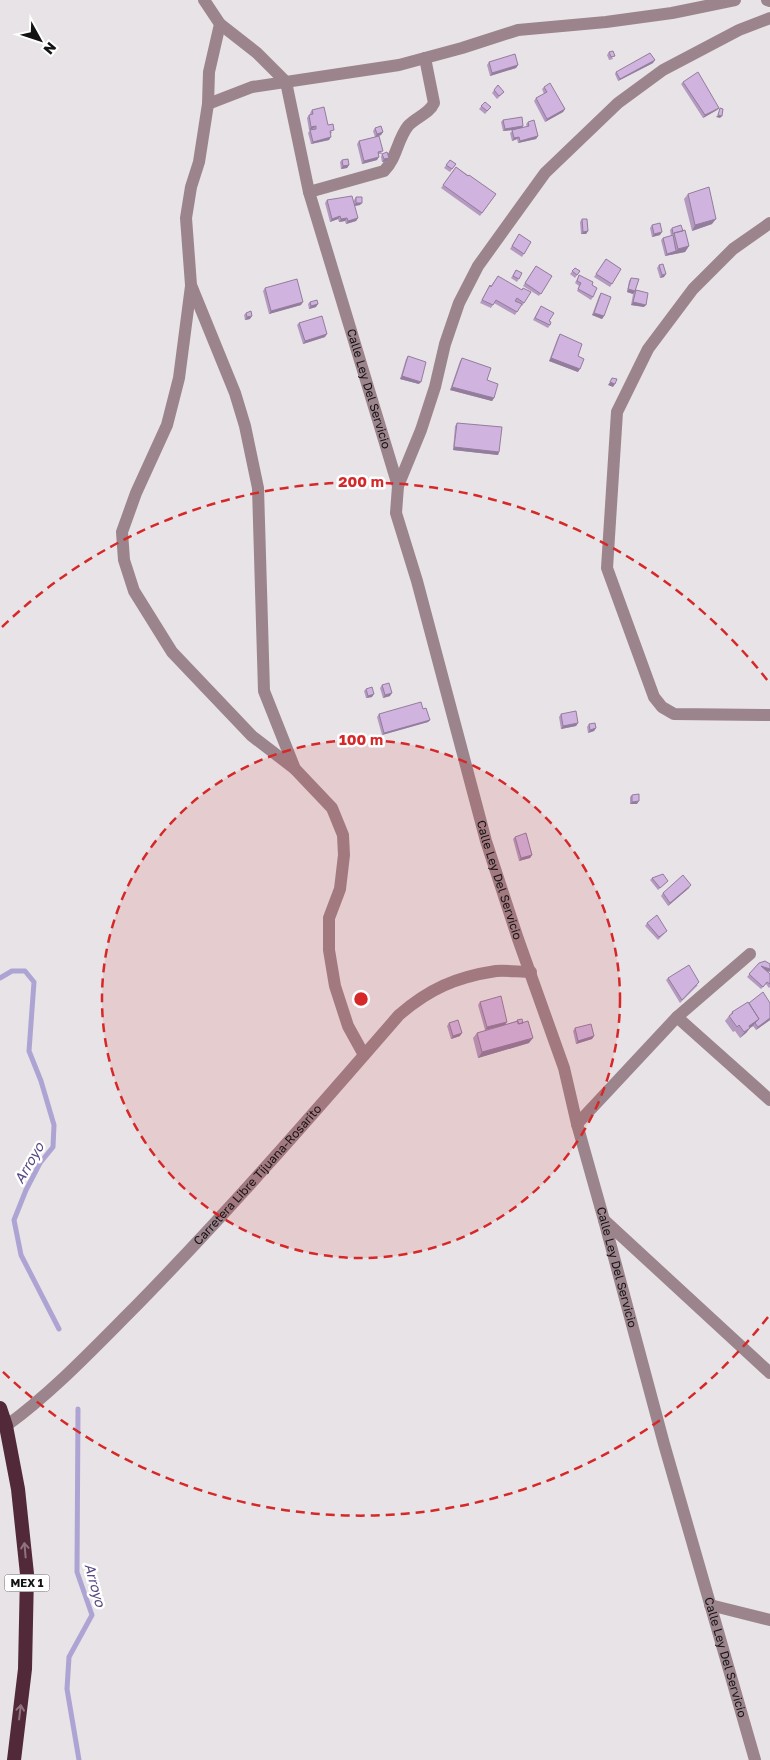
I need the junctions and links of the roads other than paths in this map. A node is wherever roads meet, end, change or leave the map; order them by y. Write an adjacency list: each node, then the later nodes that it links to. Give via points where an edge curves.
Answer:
1 (204, 0): 4 (street)
2 (735, 0): 5 (street, via 606,22 518,30)
3 (770, 18): 11 (street, via 739,30 663,70 618,103 545,173 478,266 459,303 433,396)
4 (220, 24): 6 (street, via 258,53); 7 (street, via 209,72)
5 (424, 58): 6 (street, via 399,65); 8 (street, via 434,103 431,110 408,127 399,141 392,163 384,171)
6 (286, 82): 7 (street, via 252,86); 8 (street, Calle Ley Del Servicio)
7 (208, 104): 10 (street, via 186,218)
8 (309, 192): 11 (street, Calle Ley Del Servicio)
9 (770, 223): 12 (street, via 734,249 693,289 648,349 617,412 606,568 654,697 662,708 674,714)
10 (191, 285): 13 (street, via 235,392 245,426 258,488 264,691); 13 (street, via 179,378 167,425 122,532 124,560 134,591 172,652 252,736)
11 (398, 486): 15 (street, Calle Ley Del Servicio, via 396,513 486,841)
12 (770, 715)
13 (295, 769): 17 (street, via 332,808 343,834 340,889 329,918 329,950 335,986 348,1026)
14 (750, 954): 16 (street)
15 (531, 972): 17 (street, Carretera Libre Tijuana-Rosarito, via 497,971 440,986 417,999 399,1015); 19 (street, Calle Ley Del Servicio, via 564,1068)
16 (677, 1017): 18 (street); 19 (street)
17 (364, 1055): 23 (street, Carretera Libre Tijuana-Rosarito, via 239,1198 143,1298 60,1382)
18 (770, 1100)
19 (577, 1124): 20 (street, Calle Ley Del Servicio)
20 (604, 1220): 21 (street); 24 (street, Calle Ley Del Servicio)
21 (770, 1372)
22 (0, 1408): 23 (highway, MEX 1)
23 (6, 1426): 26 (highway, MEX 1, one-way to 23, via 25,1669 27,1574 19,1498)
24 (710, 1605): 25 (street); 27 (street, Calle Ley Del Servicio)
25 (770, 1620)
26 (14, 1760)
27 (756, 1760)

